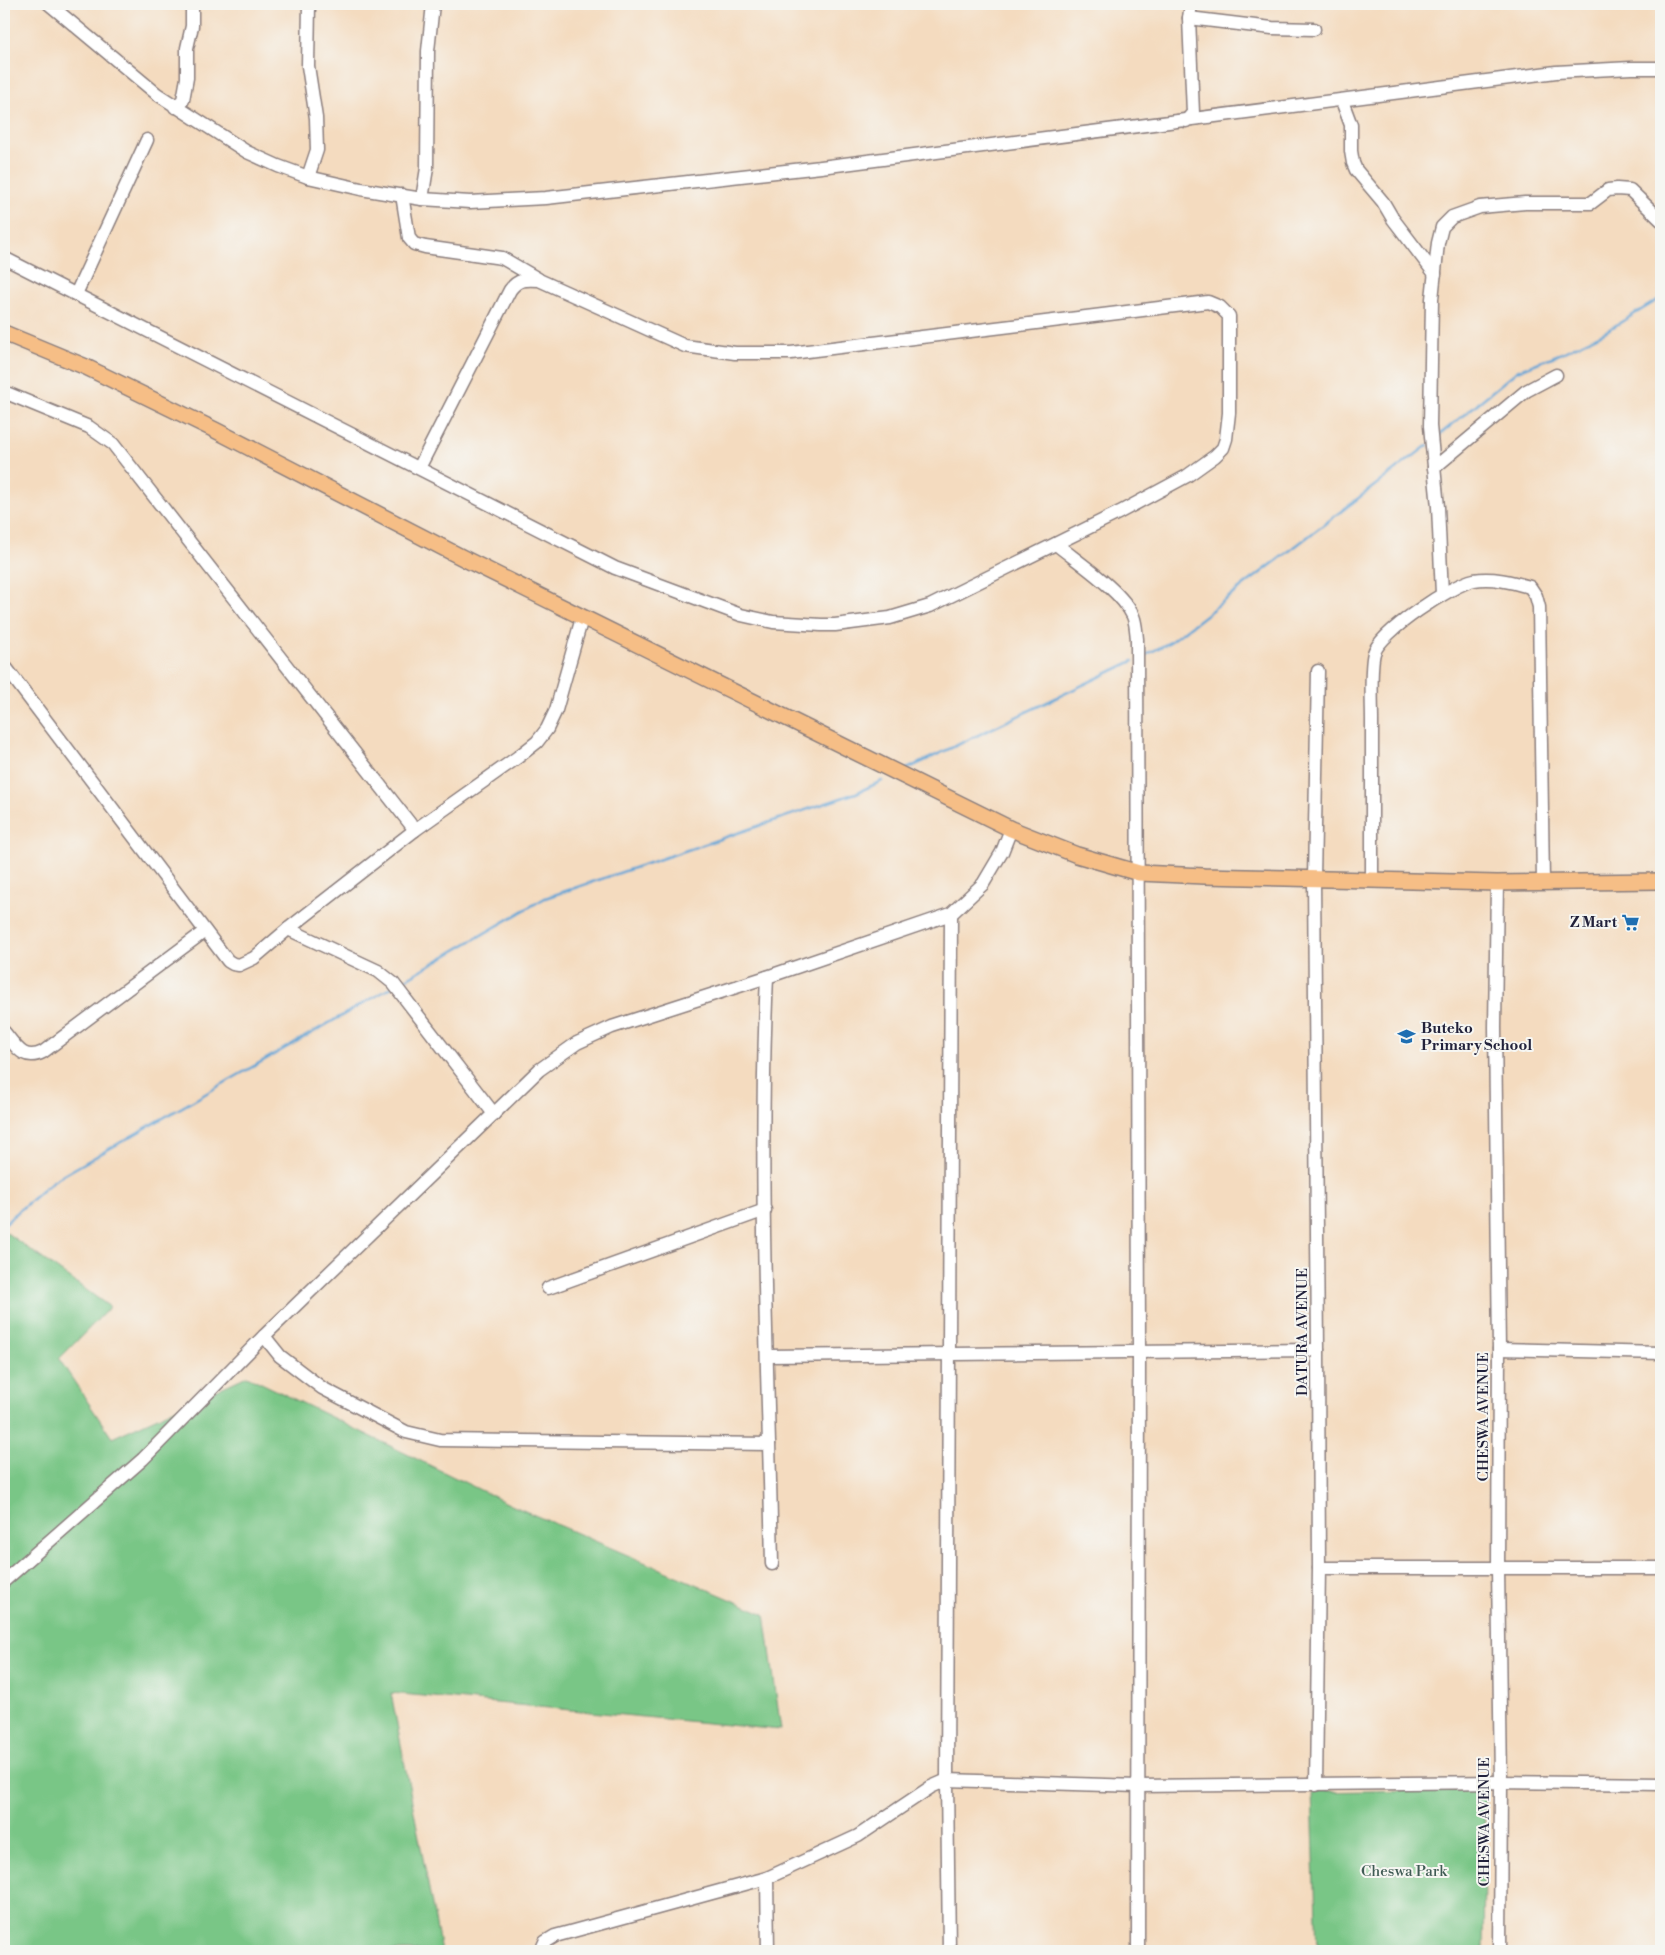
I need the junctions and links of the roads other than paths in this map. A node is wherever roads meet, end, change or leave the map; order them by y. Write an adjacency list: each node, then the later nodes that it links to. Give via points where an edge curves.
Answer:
1 (49, 4): 10 (street)
2 (192, 4): 10 (street, via 187,78 183,100)
3 (309, 4): 13 (street, via 308,66 317,150)
4 (433, 4): 15 (street, via 428,51 427,168)
5 (1191, 4): 6 (street)
6 (1189, 18): 7 (street, via 1272,28); 11 (street, via 1193,113)
7 (1314, 29)
8 (1661, 68): 9 (street, via 1556,72)
9 (1342, 101): 11 (street); 18 (street, via 1351,125 1351,151 1356,170)
10 (175, 107): 13 (street, via 247,152)
11 (1186, 121): 15 (street, via 546,198 470,202)
12 (146, 140): 20 (street)
13 (308, 176): 14 (street)
14 (402, 195): 15 (street); 19 (street, via 409,238 414,244 502,258)
15 (422, 199)
16 (1661, 220): 18 (street, via 1630,190 1617,188 1608,190 1591,203 1480,207 1446,222 1438,243)
17 (4, 258): 20 (street)
18 (1435, 274): 25 (street, via 1430,426)
19 (538, 280): 24 (street, via 521,280 510,290); 26 (street, via 685,346 734,353 800,352 1208,302 1220,307 1228,316 1229,413 1223,448 1187,476)
20 (76, 294): 24 (street)
21 (4, 333): 28 (main road, via 215,430)
22 (1556, 375): 25 (street, via 1526,391)
23 (4, 392): 31 (street, via 89,427 113,444)
24 (419, 468): 26 (street, via 615,568 729,611 773,622 835,625 904,614 972,587)
25 (1434, 468): 27 (street)
26 (1056, 544): 33 (street, via 1113,590 1129,608 1135,622)
27 (1442, 594): 35 (street, via 1391,631 1374,653); 37 (street, via 1469,581 1496,580 1530,587 1536,596 1540,626)
28 (582, 618): 31 (street, via 556,710 537,742); 32 (main road)
29 (4, 665): 41 (street)
30 (1318, 671): 34 (street, DATURA AVENUE)
31 (415, 830): 40 (street)
32 (1011, 830): 33 (main road, via 1077,855); 39 (street, via 983,884)
33 (1139, 872): 34 (main road); 50 (street)
34 (1314, 879): 35 (main road); 49 (street, DATURA AVENUE)
35 (1372, 880): 38 (main road)
36 (1661, 881): 37 (main road)
37 (1543, 882): 38 (main road)
38 (1497, 883): 48 (street, CHESWA AVENUE, via 1495,1027)
39 (951, 914): 42 (street); 52 (street)
40 (288, 929): 41 (street, via 254,958 239,965 228,961); 44 (street, via 378,971 392,983)
41 (205, 931): 43 (street, via 43,1052 28,1056 20,1052)
42 (767, 977): 44 (street, via 612,1027 577,1043 539,1070); 45 (street)
43 (4, 1032)
44 (494, 1114): 47 (street)
45 (765, 1210): 46 (street); 53 (street)
46 (548, 1288)
47 (264, 1336): 54 (street, via 280,1356 322,1388 406,1432 440,1440); 59 (street, via 143,1459)
48 (1500, 1349): 51 (street); 57 (street, CHESWA AVENUE)
49 (1318, 1350): 50 (street); 56 (street, DATURA AVENUE)
50 (1139, 1352): 52 (street); 64 (street)
51 (1661, 1353)
52 (950, 1354): 53 (street); 60 (street)
53 (768, 1356): 54 (street)
54 (769, 1444): 55 (street)
55 (772, 1564)
56 (1319, 1568): 57 (street); 63 (street, DATURA AVENUE)
57 (1498, 1568): 58 (street); 61 (street, CHESWA AVENUE)
58 (1661, 1568)
59 (4, 1581)
60 (947, 1780): 64 (street); 65 (street, via 931,1786 858,1836); 68 (street)
61 (1501, 1782): 62 (street); 63 (street); 70 (street, CHESWA AVENUE)
62 (1661, 1784)
63 (1316, 1785): 64 (street)
64 (1138, 1786): 69 (street)
65 (767, 1878): 66 (street, via 554,1936); 67 (street)
66 (541, 1951)
67 (768, 1951)
68 (949, 1951)
69 (1138, 1951)
70 (1500, 1951)

